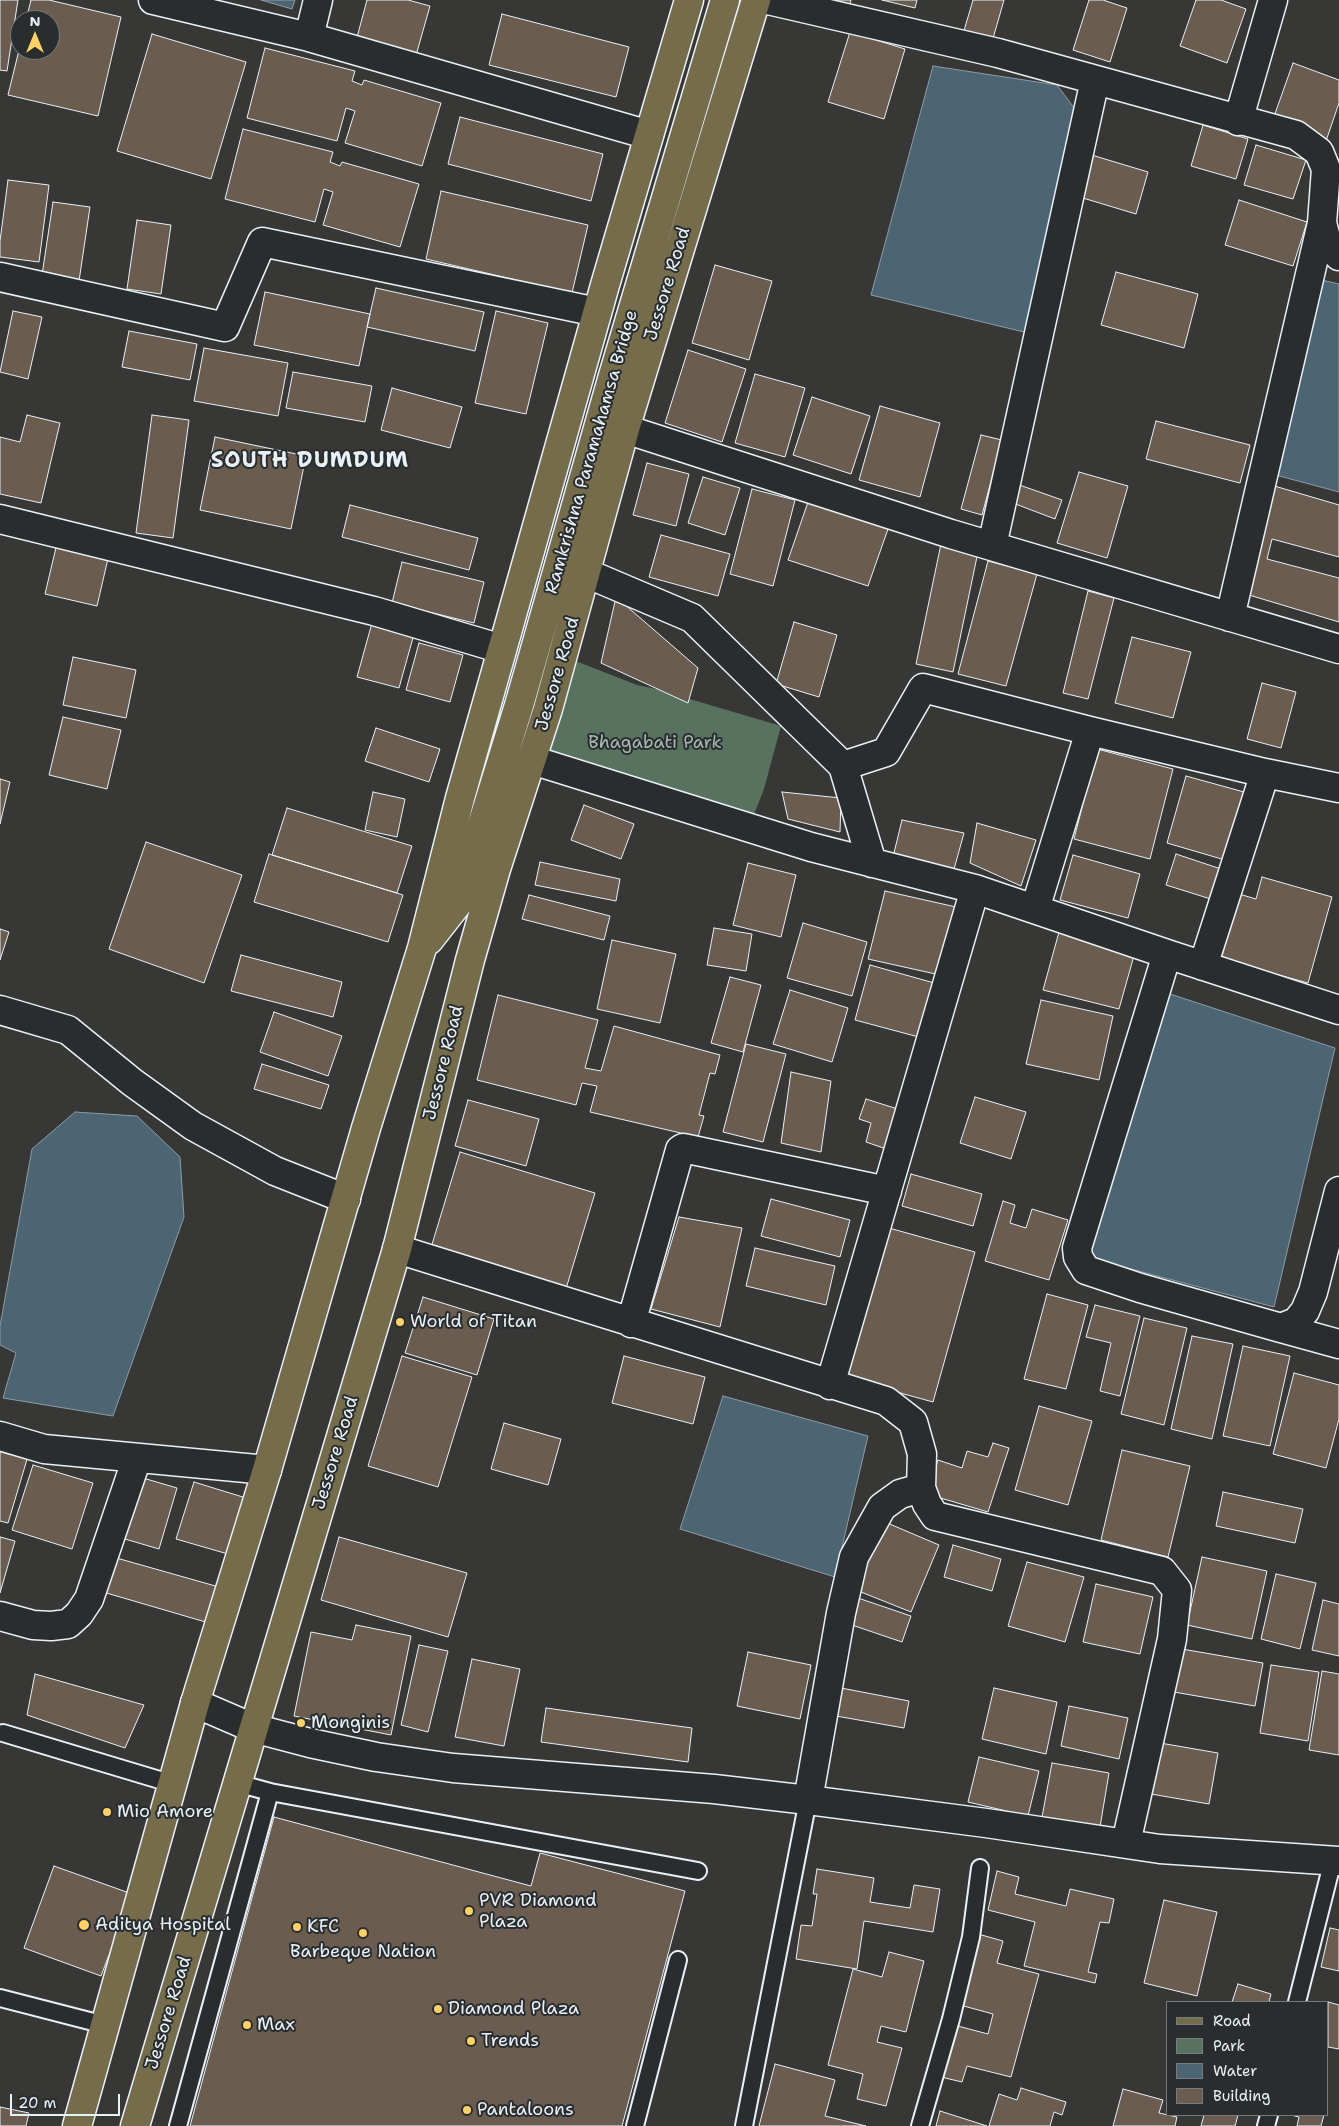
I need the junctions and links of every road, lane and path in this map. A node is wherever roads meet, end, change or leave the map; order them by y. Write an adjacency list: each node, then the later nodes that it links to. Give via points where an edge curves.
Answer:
1 (153, 0): 8 (street)
2 (318, 0): 8 (street)
3 (689, 0): 11 (main road)
4 (725, 0): 30 (main road, Ramkrishna Paramahamsa Bridge)
5 (756, 0): 16 (main road, Jessore Road)
6 (768, 0): 9 (street, via 998,53)
7 (1273, 0): 10 (street)
8 (308, 37): 11 (street)
9 (1095, 80): 10 (street); 18 (street)
10 (1238, 121): 12 (street, via 1296,136 1318,152 1326,169)
11 (649, 135): 15 (main road)
12 (1322, 223): 13 (street, via 1328,245); 20 (street)
13 (1339, 256)
14 (0, 277): 15 (street, via 225,327 262,242)
15 (597, 312): 21 (main road)
16 (625, 429): 18 (street); 19 (main road, Jessore Road)
17 (0, 519): 21 (street, via 374,611)
18 (992, 546): 20 (street)
19 (586, 573): 24 (main road, Jessore Road); 25 (street, via 692,618)
20 (1230, 617): 22 (street)
21 (502, 649): 32 (main road)
22 (1339, 649)
23 (1090, 731): 25 (street, via 923,688 886,752); 26 (street); 31 (street)
24 (532, 760): 28 (street); 34 (main road, Jessore Road)
25 (843, 766): 28 (street)
26 (1264, 773): 27 (street); 35 (street)
27 (1339, 788)
28 (872, 863): 29 (street)
29 (975, 889): 31 (street); 38 (street)
30 (458, 903): 32 (main road); 34 (main road)
31 (1035, 910): 33 (street)
32 (422, 948): 40 (main road)
33 (1167, 954): 35 (street); 43 (street, via 1077,1248 1078,1257 1086,1270)
34 (470, 960): 41 (main road, Jessore Road)
35 (1203, 966): 36 (street)
36 (1339, 1010)
37 (0, 1011): 40 (street, via 68,1030 193,1126 275,1171)
38 (887, 1191): 42 (street, via 683,1148); 45 (street)
39 (1339, 1191): 43 (street, via 1313,1292 1305,1311 1296,1322)
40 (346, 1198): 48 (main road)
41 (398, 1250): 42 (street); 52 (main road, Jessore Road)
42 (631, 1323): 45 (street)
43 (1281, 1328): 44 (street)
44 (1339, 1344)
45 (830, 1385): 49 (street, via 886,1401 913,1422 922,1454)
46 (0, 1436): 47 (street, via 44,1450)
47 (138, 1458): 48 (street); 50 (street, via 89,1598 79,1614 68,1624 51,1626)
48 (268, 1470): 51 (main road)
49 (921, 1488): 57 (street, via 900,1494 882,1507 854,1557 839,1622); 58 (street, via 935,1516 1162,1571 1177,1590 1172,1638)
50 (0, 1616)
51 (195, 1703): 52 (street); 55 (main road)
52 (253, 1728): 54 (main road, Jessore Road); 57 (street, via 376,1757 453,1768)
53 (3, 1733): 55 (lane)
54 (237, 1783): 56 (lane); 67 (main road, Jessore Road)
55 (174, 1784): 65 (main road)
56 (270, 1792): 61 (lane); 68 (lane)
57 (808, 1800): 58 (street); 70 (lane)
58 (1126, 1843): 59 (street, via 1160,1849)
59 (1336, 1861): 64 (lane)
60 (980, 1868): 71 (lane, via 971,1937)
61 (698, 1871)
62 (678, 1960): 69 (lane)
63 (0, 1998): 65 (lane)
64 (1297, 2001)
65 (105, 2025): 66 (main road)
66 (77, 2126)
67 (136, 2126)
68 (178, 2126)
69 (636, 2126)
70 (744, 2126)
71 (920, 2126)

